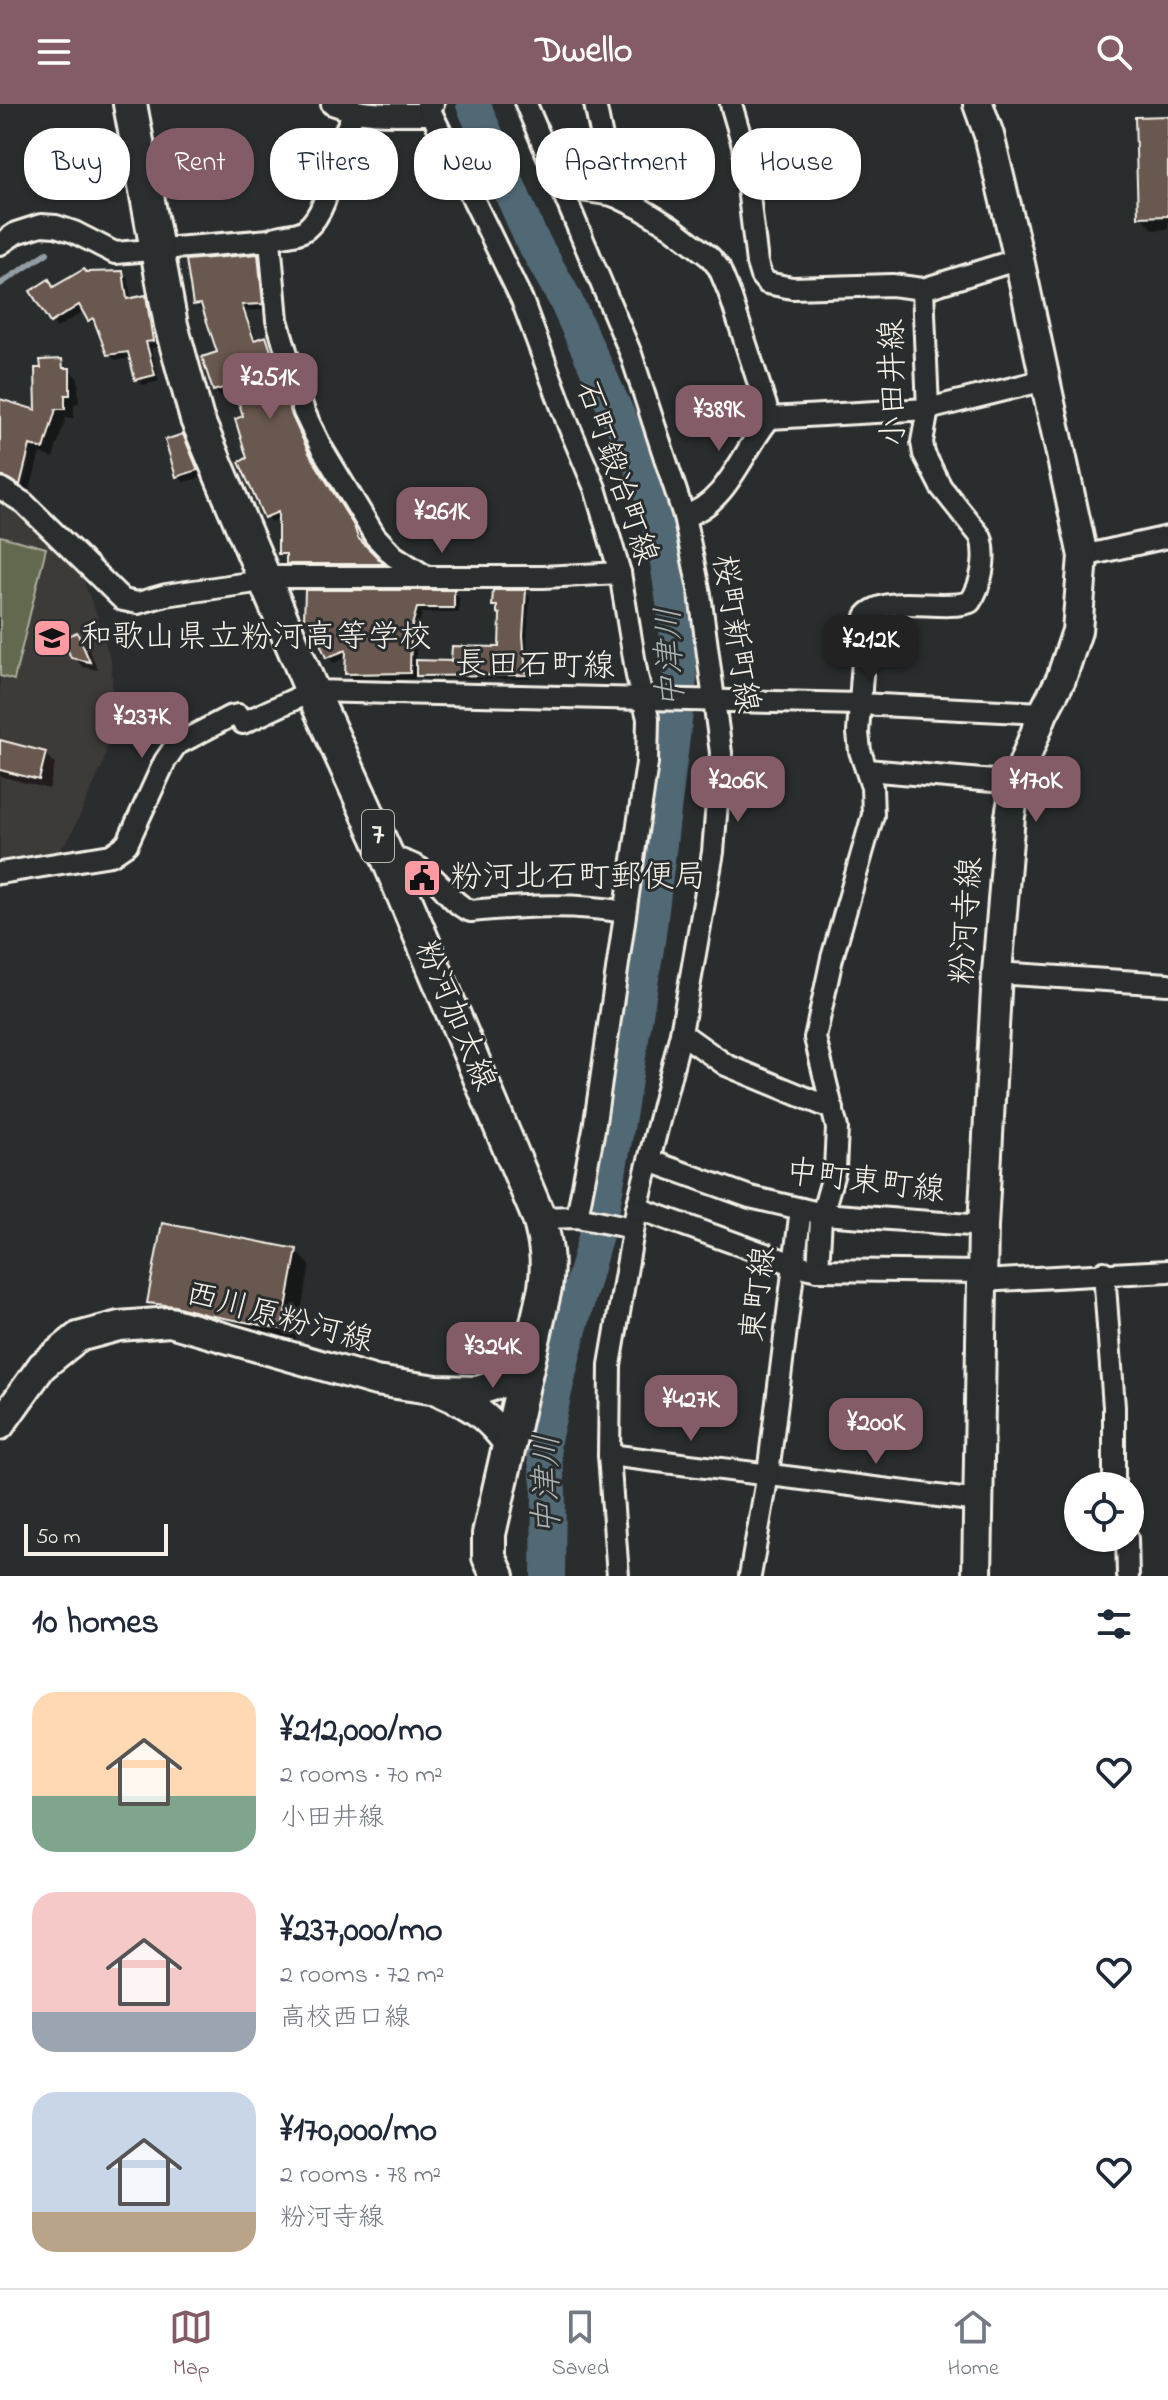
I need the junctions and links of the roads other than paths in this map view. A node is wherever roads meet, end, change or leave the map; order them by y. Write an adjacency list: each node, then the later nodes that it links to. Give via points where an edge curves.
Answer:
1 (130, 104): 15 (main road, 粉河加太線 / 7)
2 (332, 104): 8 (street)
3 (526, 104): 9 (street, 桜町新町線)
4 (595, 104): 10 (street)
5 (731, 104): 17 (street, via 743,145 757,263)
6 (978, 104): 16 (main road, 粉河寺線)
7 (430, 106): 8 (street, via 427,114); 27 (street, 石町鍛冶町線, via 522,300 595,488)
8 (354, 112): 13 (street, via 314,221 303,232)
9 (536, 128)
10 (600, 128)
11 (566, 200): 24 (street, 桜町新町線, via 631,354)
12 (622, 200): 18 (street, via 702,249)
13 (270, 240): 15 (street); 28 (street, via 277,320 304,412 375,536)
14 (0, 244): 15 (street, via 41,225 74,232 115,253)
15 (157, 250): 29 (main road, 粉河加太線 / 7, via 197,419)
16 (1019, 259): 19 (street); 20 (main road, 粉河寺線)
17 (767, 283): 18 (street, 小田井線); 19 (street, 小田井線, via 792,288)
18 (728, 289): 22 (street)
19 (923, 289): 21 (street, 小田井線)
20 (1045, 380): 21 (street); 26 (main road, 粉河寺線)
21 (928, 409): 22 (street); 33 (street, 小田井線, via 924,454 941,487 981,537 983,565 970,602 892,605 866,616)
22 (770, 418): 24 (street, via 710,504)
23 (0, 488): 29 (street, via 24,503 123,600 138,603)
24 (684, 516): 32 (street, 桜町新町線, via 700,594)
25 (1168, 537): 26 (street)
26 (1083, 556): 34 (main road, 粉河寺線, via 1077,631)
27 (620, 573): 28 (street); 31 (street, 石町鍛冶町線, via 637,676)
28 (425, 576): 29 (street)
29 (256, 580): 30 (main road, 粉河加太線 / 7)
30 (312, 691): 31 (street, 長田石町線); 37 (main road, 粉河加太線 / 7); 38 (street, via 243,723 238,715 229,717 176,745 127,844 111,855)
31 (650, 700): 32 (street, 長田石町線); 39 (street, 石町鍛冶町線, via 647,763)
32 (707, 700): 33 (street, 長田石町線); 42 (street, 桜町新町線, via 721,753 717,814)
33 (859, 704): 34 (street, 長田石町線); 35 (street, 小田井線, via 860,751)
34 (1043, 713): 36 (main road, 粉河寺線)
35 (867, 770): 36 (street); 43 (street, 小田井線, via 873,815 815,1038)
36 (1016, 783): 40 (main road, 粉河寺線)
37 (387, 856): 39 (street, via 430,875 460,907 471,911 559,905); 49 (main road, 粉河加太線 / 7)
38 (0, 873)
39 (625, 912): 48 (street, 石町鍛冶町線)
40 (997, 973): 41 (street); 50 (main road, 粉河寺線)
41 (1168, 984)
42 (681, 1033): 43 (street, via 726,1065); 44 (street, 桜町新町線)
43 (833, 1109): 47 (street, 小田井線, via 835,1169)
44 (650, 1161): 45 (street, 桜町新町線); 46 (street, 中町東町線, via 750,1197)
45 (637, 1208): 51 (street, 桜町新町線); 52 (street)
46 (801, 1209): 47 (street, 中町東町線); 52 (street, 東町線)
47 (822, 1216): 50 (street, 中町東町線); 53 (street, 小田井線)
48 (577, 1217): 49 (street); 51 (street)
49 (539, 1218): 57 (main road, 粉河加太線 / 7, via 549,1266)
50 (983, 1226): 56 (main road, 粉河寺線)
51 (627, 1227): 61 (street, 桜町新町線, via 610,1365)
52 (793, 1264): 53 (street); 63 (street, 東町線)
53 (818, 1270): 56 (street)
54 (1168, 1271): 55 (street)
55 (1104, 1272): 56 (street); 62 (street)
56 (981, 1276): 64 (main road, 粉河寺線)
57 (528, 1356): 58 (main road, 西川原粉河線, via 505,1382 477,1391); 60 (main road, 粉河加太線 / 7)
58 (437, 1390): 59 (main road, 西川原粉河線, via 376,1381 170,1322 119,1326 78,1337 42,1366); 60 (main road, 西川原粉河線, via 470,1405)
59 (0, 1425)
60 (508, 1443): 66 (main road, 粉河加太線 / 7, via 489,1534 489,1557)
61 (609, 1455): 63 (street); 67 (street, 桜町新町線)
62 (1114, 1472)
63 (768, 1474): 64 (street); 68 (street, 東町線)
64 (978, 1501): 69 (main road, 粉河寺線)
65 (1127, 1552): 70 (street)
66 (497, 1574)
67 (618, 1576)
68 (750, 1576)
69 (977, 1576)
70 (1128, 1576)

